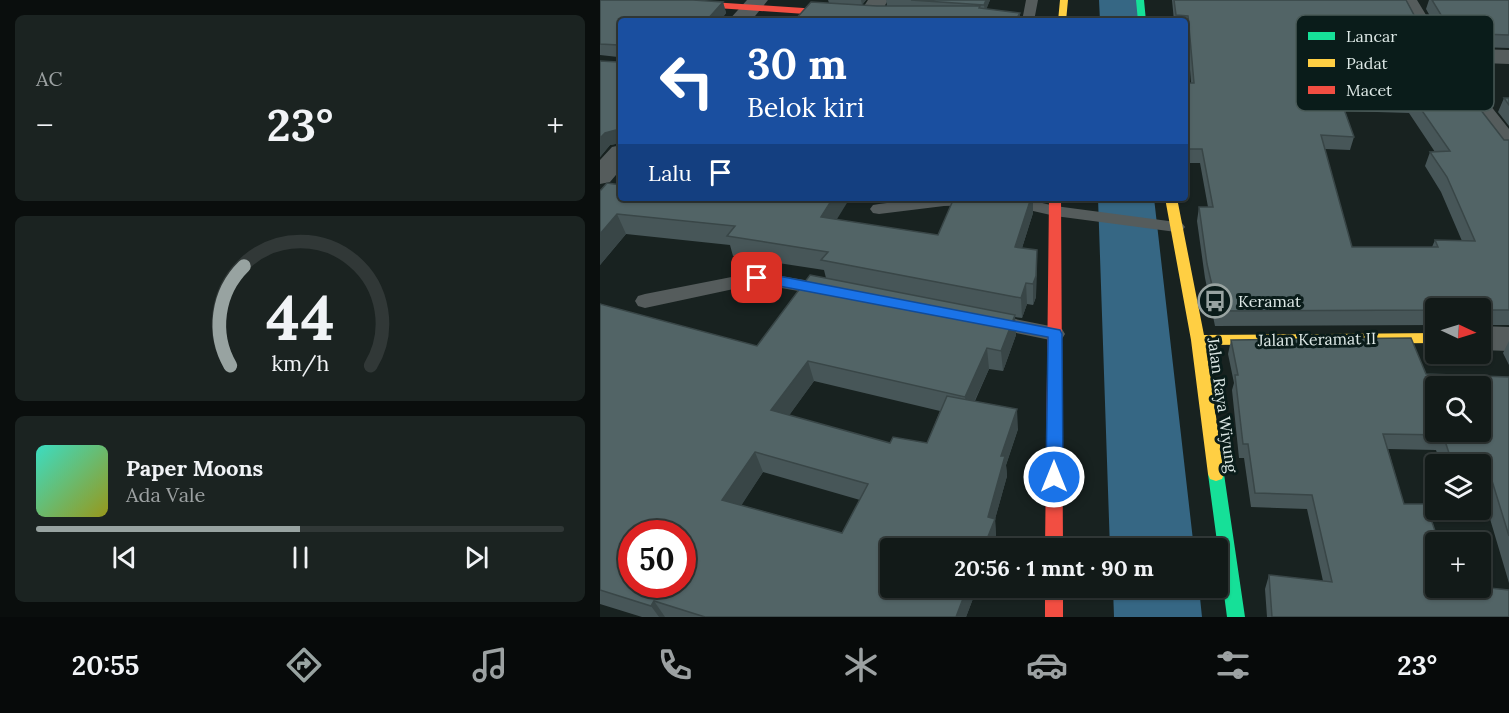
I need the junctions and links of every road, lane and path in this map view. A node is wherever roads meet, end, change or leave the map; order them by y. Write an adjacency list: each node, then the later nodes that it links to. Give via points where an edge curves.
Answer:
1 (644, 0): 6 (main road)
2 (1032, 0): 9 (lane)
3 (1064, 0): 10 (main road)
4 (1140, 0): 11 (main road)
5 (1415, 1): 8 (street)
6 (749, 10): 7 (main road)
7 (876, 10)
8 (1421, 15)
9 (1029, 18)
10 (1062, 18)
11 (1142, 18)
12 (1494, 57): 13 (street)
13 (1509, 57)
14 (1482, 111): 17 (street)
15 (600, 142): 16 (street)
16 (618, 144)
17 (1509, 146)
18 (618, 156): 19 (street)
19 (600, 176)
20 (944, 201): 24 (lane)
21 (991, 201): 23 (lane)
22 (1172, 201): 25 (main road, Jalan Raya Wiyung)
23 (1055, 204): 25 (lane, via 1076,214); 29 (main road)
24 (879, 209)
25 (1176, 227): 33 (main road, Jalan Raya Wiyung)
26 (848, 294): 27 (lane, via 757,278)
27 (645, 301)
28 (975, 318): 29 (lane)
29 (1055, 334): 34 (main road)
30 (1425, 338): 33 (main road, Jalan Keramat II)
31 (1491, 338): 32 (street)
32 (1509, 339)
33 (1198, 340): 37 (main road, Jalan Raya Wiyung)
34 (1054, 538)
35 (1054, 598): 36 (main road)
36 (1054, 617)
37 (1236, 617)

